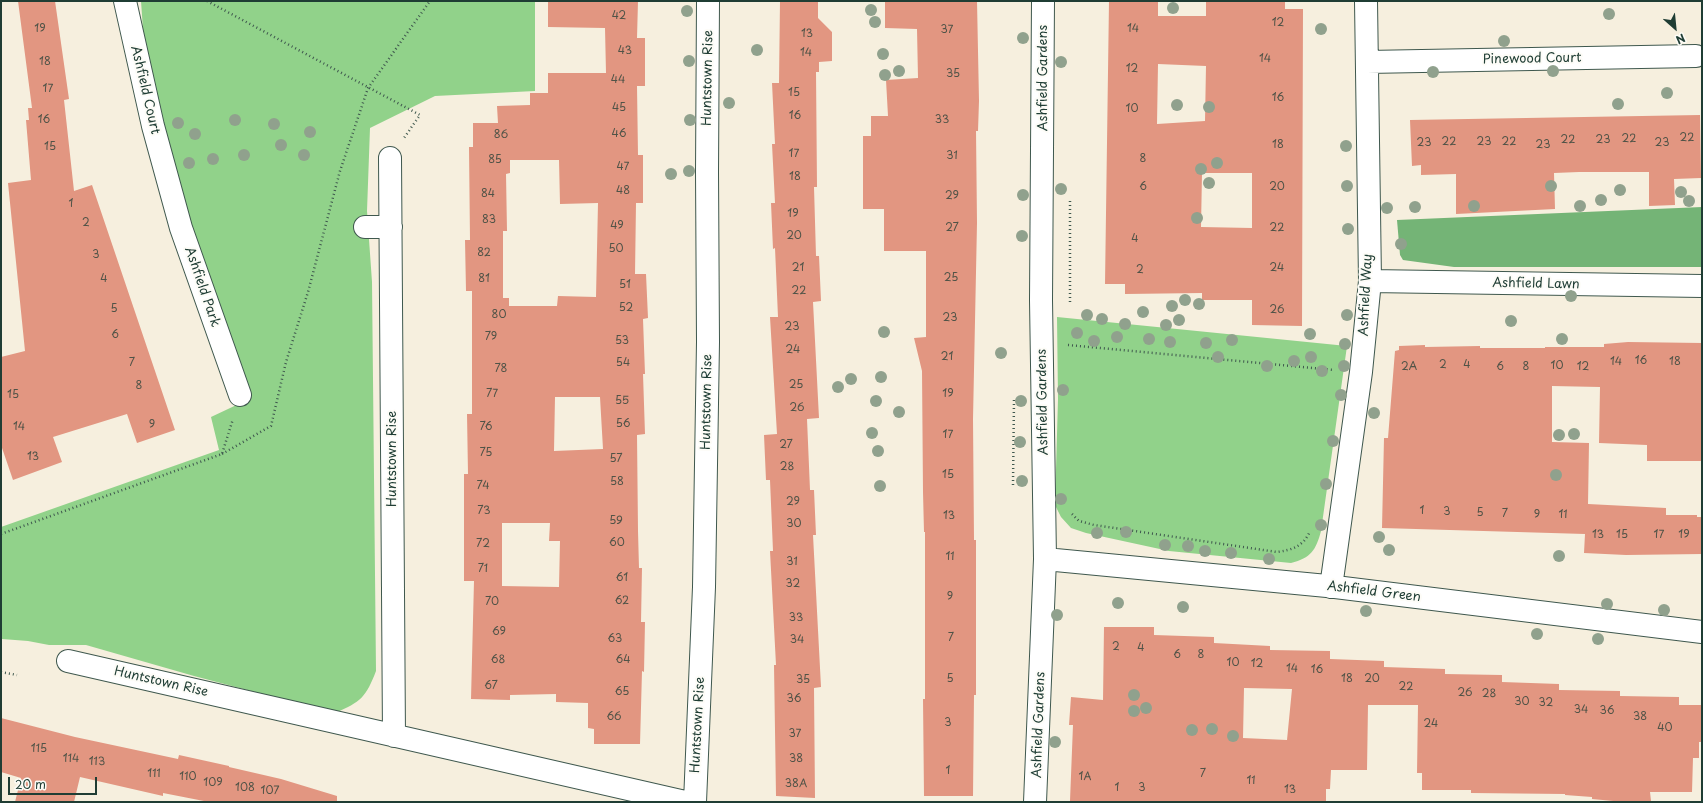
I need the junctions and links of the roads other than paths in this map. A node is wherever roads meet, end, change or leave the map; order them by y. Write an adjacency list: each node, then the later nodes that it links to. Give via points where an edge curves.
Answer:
1 (125, 1): 8 (street, Ashfield Court)
2 (708, 1): 20 (street, Huntstown Rise, via 708,366 704,587)
3 (1043, 1): 14 (street, Ashfield Gardens, via 1042,343)
4 (1366, 1): 6 (street, Ashfield Way)
5 (1696, 56): 6 (street, Pinewood Court)
6 (1367, 62): 11 (street, Ashfield Way)
7 (390, 158): 10 (street, Huntstown Rise)
8 (167, 178): 13 (street, Ashfield Park, via 181,228)
9 (365, 227): 10 (street)
10 (391, 227): 18 (street, Huntstown Rise)
11 (1370, 281): 12 (street, Ashfield Lawn); 15 (street, Ashfield Way, via 1361,372)
12 (1702, 286)
13 (240, 396)
14 (1045, 559): 15 (street, Ashfield Green); 21 (street, Ashfield Gardens)
15 (1331, 587): 16 (street, Ashfield Green)
16 (1702, 632)
17 (68, 661): 18 (street, Huntstown Rise)
18 (394, 736): 19 (street, Huntstown Rise)
19 (684, 802)
20 (695, 802)
21 (1035, 802)

